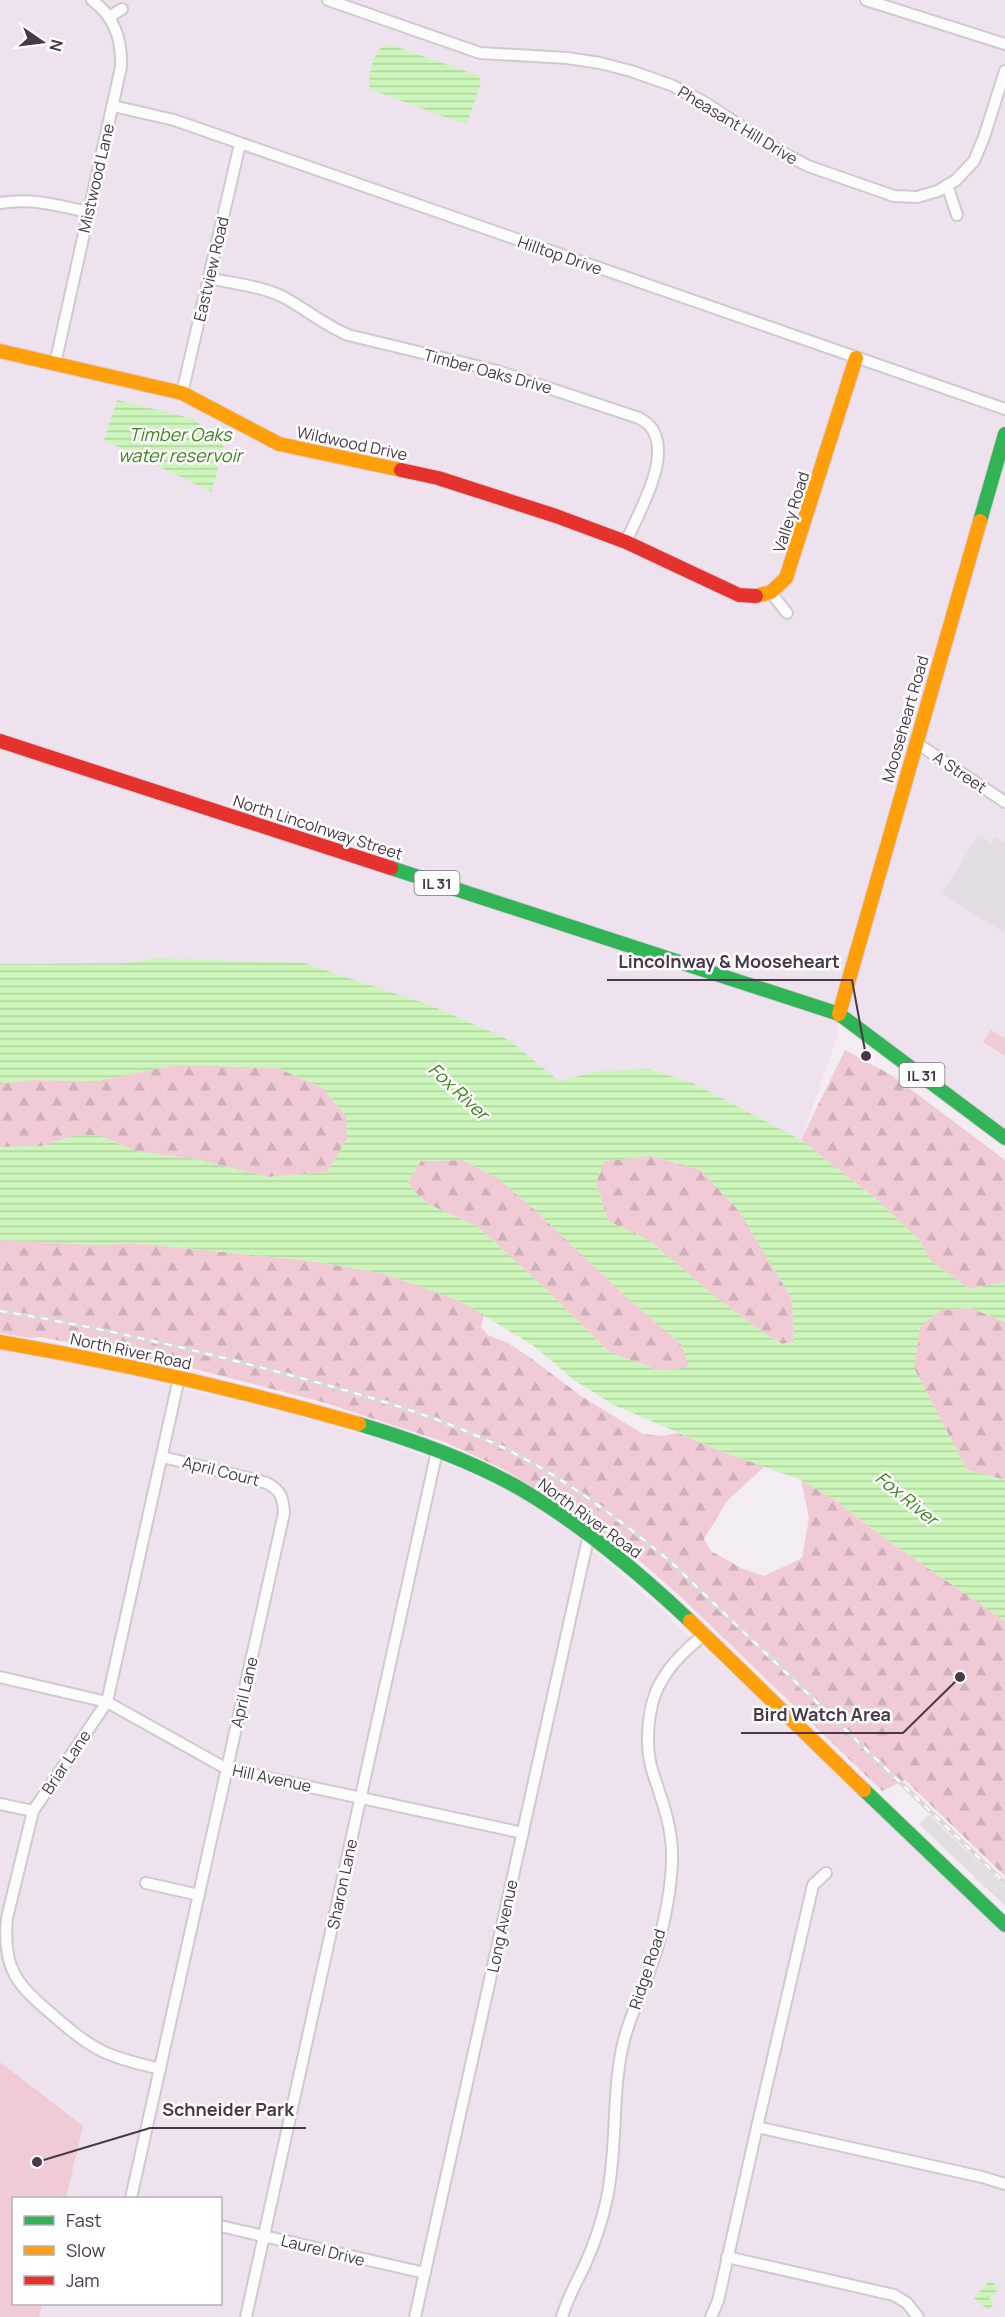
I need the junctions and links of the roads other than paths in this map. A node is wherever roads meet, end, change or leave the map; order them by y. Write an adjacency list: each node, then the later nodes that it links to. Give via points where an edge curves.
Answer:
1 (92, 0): 5 (street, Mistwood Lane)
2 (328, 0): 10 (street, Pheasant Hill Drive, via 480,53 567,58 631,71 704,102 808,166 894,196 917,197)
3 (866, 0): 6 (street)
4 (122, 9): 5 (street)
5 (110, 17): 8 (street, Mistwood Lane, via 122,47)
6 (1005, 44)
7 (1005, 71): 10 (street, via 974,161)
8 (113, 106): 9 (street, Hilltop Drive, via 174,120); 12 (street, Mistwood Lane)
9 (240, 144): 14 (street, Eastview Road); 16 (street, Hilltop Drive)
10 (943, 188): 13 (street)
11 (0, 203): 12 (street, via 41,202)
12 (88, 212): 17 (street, Mistwood Lane)
13 (957, 215)
14 (209, 278): 18 (street, Eastview Road); 21 (street, Timber Oaks Drive, via 286,298 348,335 497,371 639,418 650,426 659,453 657,468)
15 (0, 351): 17 (main road, Wildwood Drive)
16 (856, 358): 19 (street, Hilltop Drive); 22 (main road, Valley Road, via 797,550 786,578)
17 (55, 363): 18 (main road, Wildwood Drive)
18 (182, 393): 21 (main road, Wildwood Drive, via 279,444 438,478)
19 (1005, 409)
20 (1005, 434): 25 (main road, Mooseheart Road)
21 (626, 542): 22 (main road, Wildwood Drive, via 739,595 758,598)
22 (771, 594): 23 (street)
23 (787, 614)
24 (0, 741): 27 (main road, North Lincolnway Street / IL 31)
25 (915, 742): 26 (street, A Street); 27 (main road, Mooseheart Road)
26 (1005, 802)
27 (838, 1014): 28 (main road, North Lincolnway Street / IL 31)
28 (1005, 1138)
29 (0, 1342): 30 (main road, North River Road)
30 (179, 1378): 31 (main road, North River Road, via 341,1419); 32 (street, Briar Lane)
31 (437, 1451): 34 (main road, North River Road, via 521,1489); 39 (street, Sharon Lane)
32 (163, 1457): 33 (street, April Court); 37 (street, Briar Lane)
33 (278, 1489): 38 (street, April Lane, via 284,1499 284,1513)
34 (590, 1534): 35 (main road, North River Road); 42 (street, Long Avenue)
35 (704, 1634): 46 (main road, North River Road); 57 (street, Ridge Road, via 662,1680 650,1719 647,1745 667,1812 672,1875 652,1962 620,2054 607,2200)
36 (0, 1677): 37 (street, Hill Avenue)
37 (107, 1702): 38 (street, Hill Avenue); 41 (street, Briar Lane)
38 (227, 1769): 39 (street, Hill Avenue); 45 (street, April Lane)
39 (361, 1797): 42 (street, Hill Avenue); 52 (street, Sharon Lane)
40 (0, 1804): 41 (street)
41 (33, 1811): 47 (street, Briar Lane, via 5,1936 15,1977 28,1995 86,2042)
42 (523, 1833): 54 (street, Long Avenue)
43 (826, 1873): 48 (street, via 813,1885)
44 (146, 1883): 45 (street)
45 (199, 1895): 47 (street, April Lane)
46 (1005, 1925)
47 (160, 2069): 50 (street, April Lane)
48 (758, 2127): 49 (street); 53 (street)
49 (1005, 2184)
50 (131, 2197)
51 (222, 2226): 52 (street, Laurel Drive)
52 (264, 2235): 54 (street, Laurel Drive); 55 (street, Sharon Lane)
53 (727, 2257): 58 (street); 59 (street, via 894,2295)
54 (425, 2273): 56 (street, Long Avenue)
55 (246, 2317)
56 (415, 2317)
57 (562, 2317)
58 (711, 2317)
59 (918, 2317)

